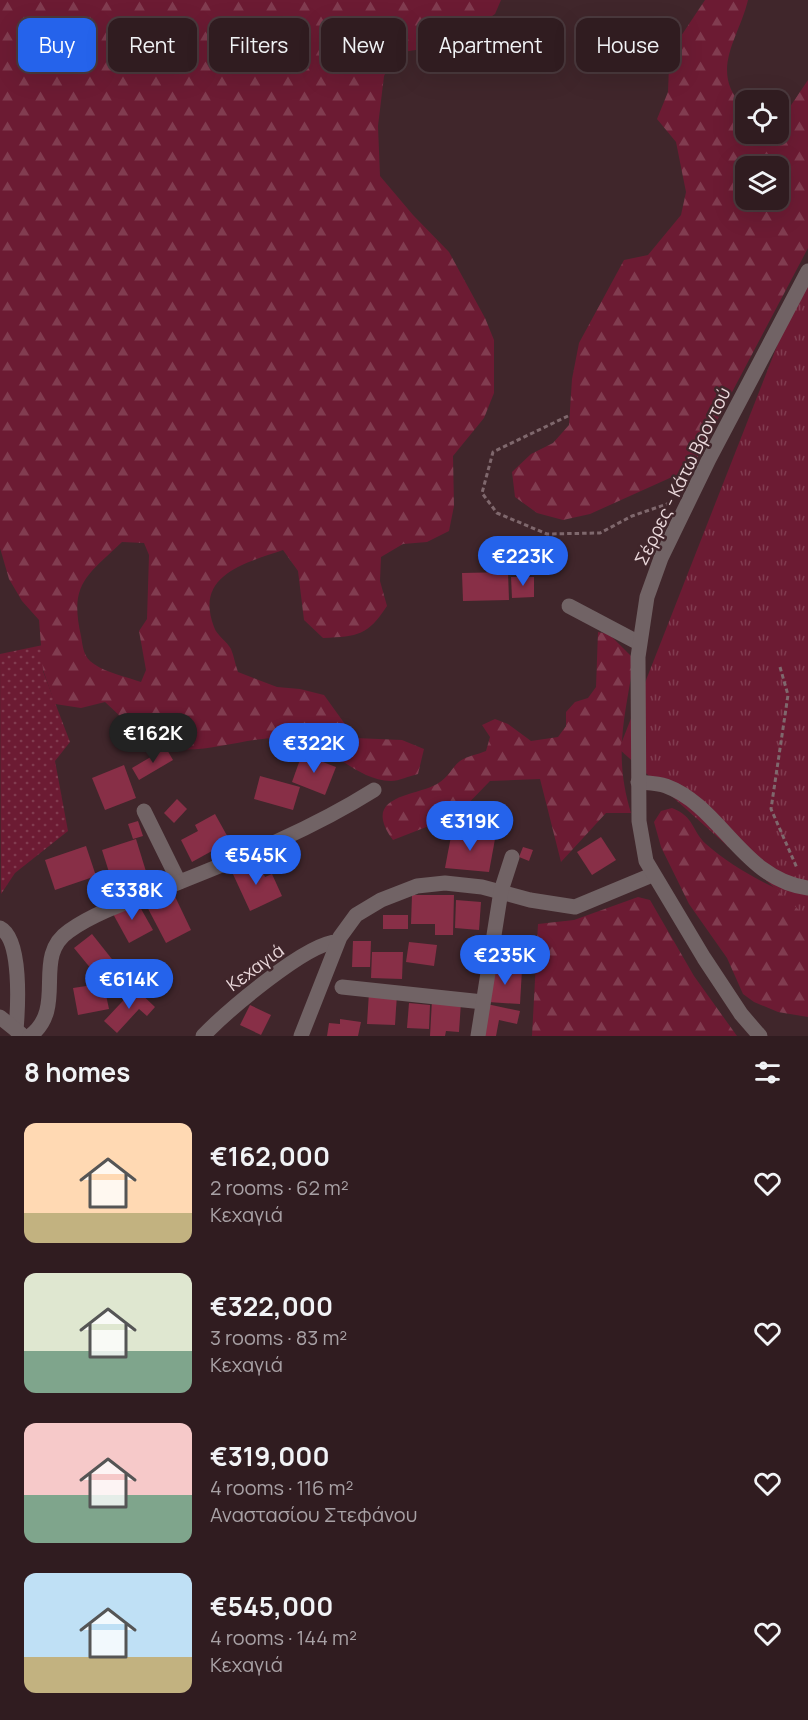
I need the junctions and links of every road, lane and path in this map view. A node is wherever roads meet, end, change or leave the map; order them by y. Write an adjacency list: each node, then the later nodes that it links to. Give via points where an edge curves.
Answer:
1 (808, 271): 3 (street, Σέρρες - Κάτω Βροντού)
2 (567, 416): 3 (path, via 493,452 482,493 497,513 547,534 600,534 632,516)
3 (689, 498): 5 (street, Σέρρες - Κάτω Βροντού, via 653,579)
4 (569, 606): 5 (street)
5 (639, 643): 7 (street, Σέρρες - Κάτω Βροντού)
6 (780, 667): 13 (path, via 788,695 771,809)
7 (638, 782): 11 (street, Σέρρες - Κάτω Βροντού, via 640,834); 13 (street, via 666,786 702,809 737,849 759,866)
8 (374, 790): 12 (street, via 273,844)
9 (144, 811): 12 (street)
10 (512, 857): 14 (street)
11 (652, 875): 14 (street, via 575,907); 24 (street, Σέρρες - Κάτω Βροντού, via 724,990)
12 (179, 882): 20 (street, via 96,916 59,939 51,958 43,1025)
13 (807, 889)
14 (501, 891): 16 (street, via 445,883 417,886 362,911); 18 (street)
15 (0, 928): 20 (street, via 7,932 12,944)
16 (337, 942): 21 (street, Κεχαγιά, via 322,944 291,964); 22 (street)
17 (342, 987): 18 (street)
18 (483, 1002): 23 (street)
19 (0, 1017): 20 (street)
20 (23, 1034)
21 (203, 1036)
22 (300, 1036)
23 (478, 1036)
24 (760, 1036)

